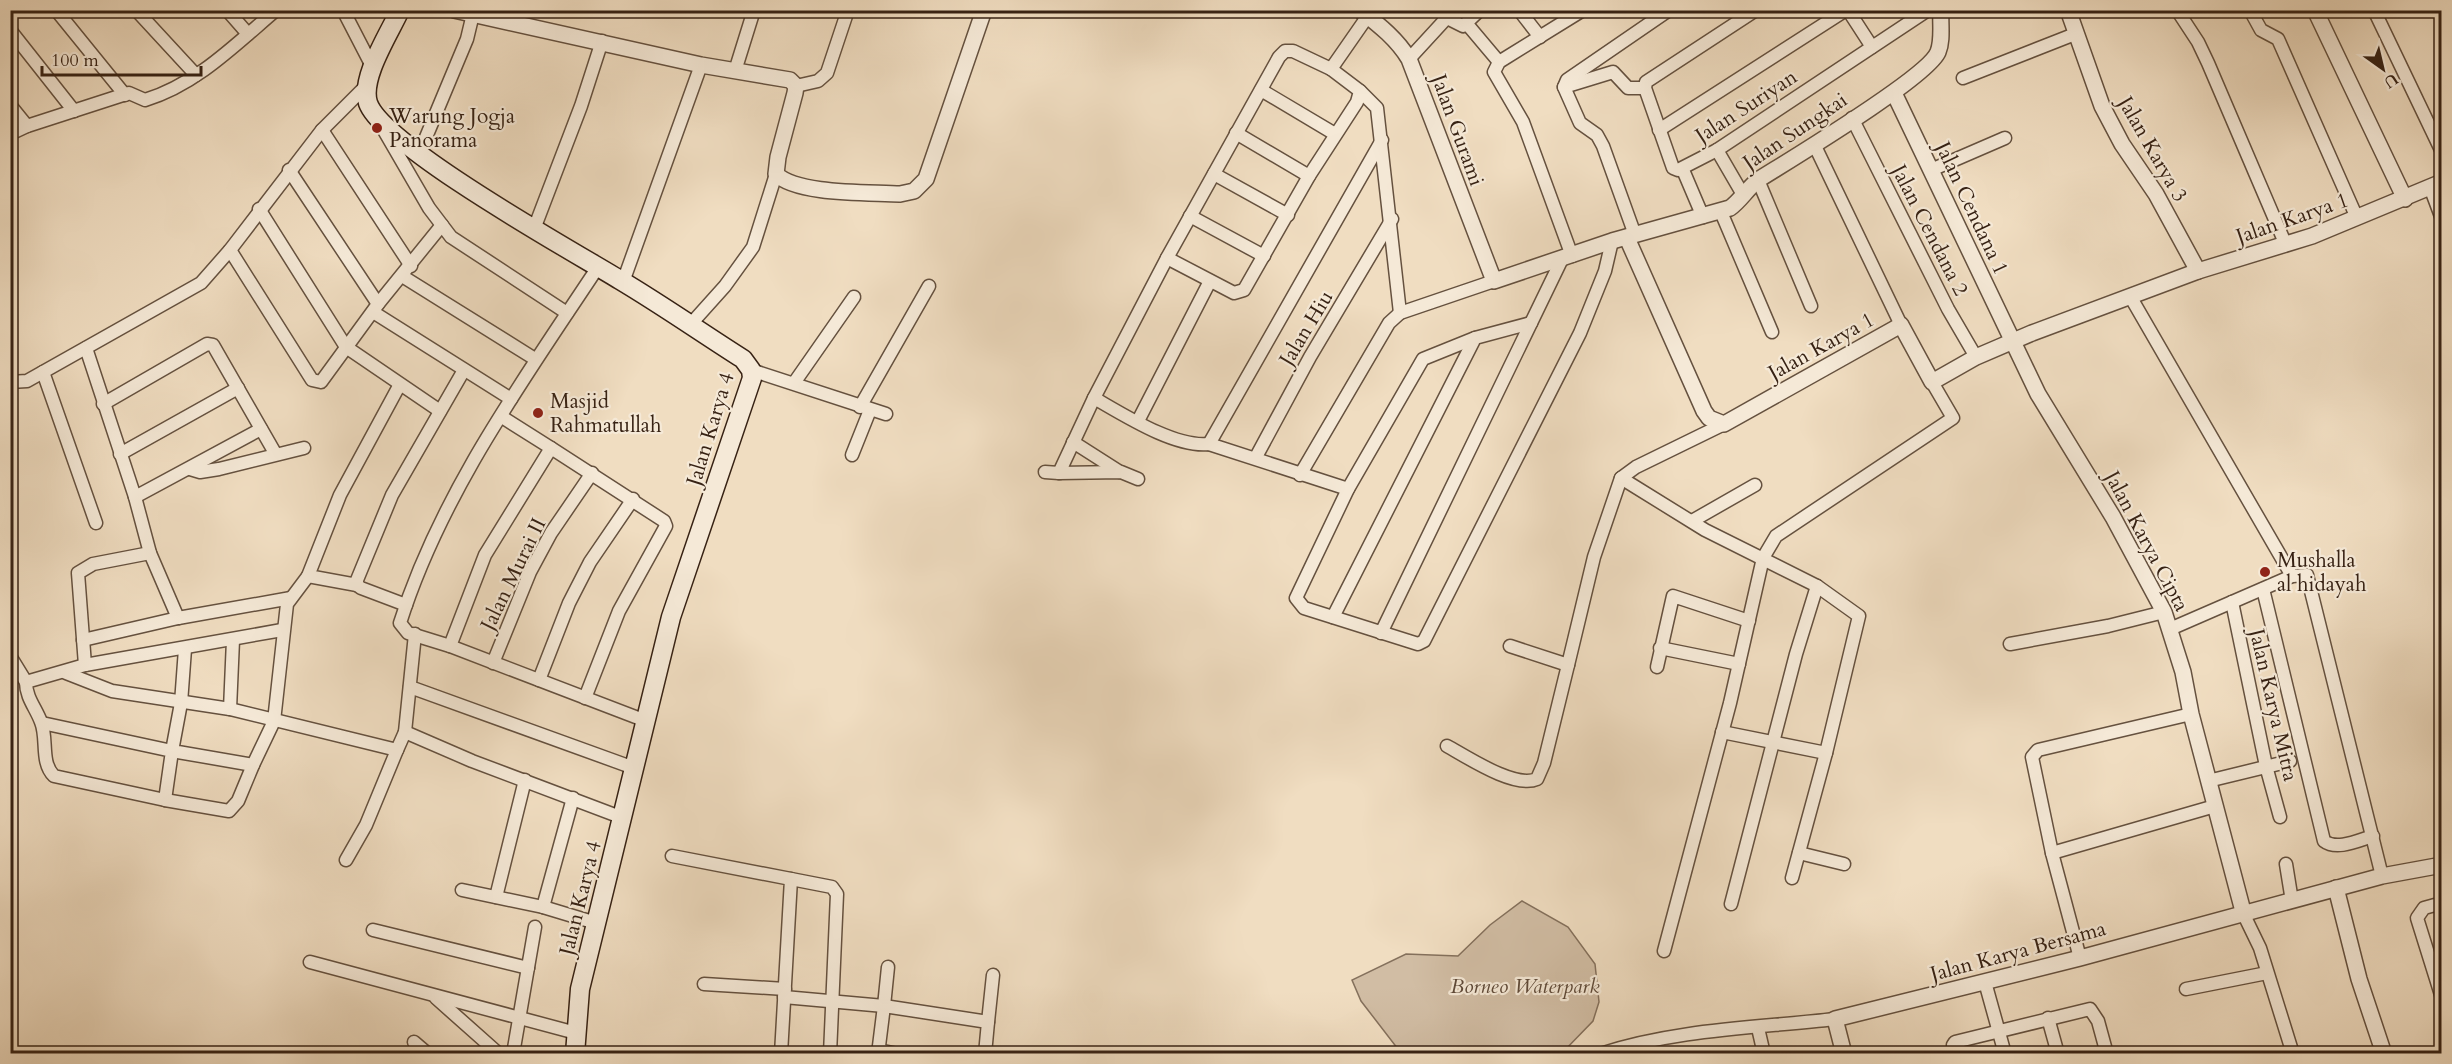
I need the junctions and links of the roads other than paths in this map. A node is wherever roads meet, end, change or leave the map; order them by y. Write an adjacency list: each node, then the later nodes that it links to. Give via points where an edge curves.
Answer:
1 (56, 10): 49 (street)
2 (136, 10): 40 (street)
3 (227, 10): 29 (street)
4 (276, 10): 29 (street)
5 (343, 10): 37 (street)
6 (400, 10): 37 (main road)
7 (454, 10): 25 (street)
8 (754, 10): 39 (street)
9 (848, 10): 43 (street, via 827,73 818,81)
10 (984, 10): 69 (street, via 921,186 900,194 811,188 785,182)
11 (1480, 10): 27 (street)
12 (1519, 10): 31 (street)
13 (1669, 10): 44 (street, via 1567,80)
14 (1756, 10): 45 (street, via 1646,82)
15 (1847, 10): 33 (street); 56 (street)
16 (1928, 10): 33 (street, Jalan Suriyan)
17 (1941, 10): 48 (street, Jalan Sungkai, via 1938,52)
18 (2067, 10): 30 (street, Jalan Karya 3)
19 (2177, 10): 87 (street, via 2208,63)
20 (2250, 10): 81 (street, via 2261,30 2278,39)
21 (2314, 10): 75 (street)
22 (2374, 10): 64 (street)
23 (1582, 11): 31 (street)
24 (1366, 12): 34 (street, Jalan Gurami); 38 (street)
25 (474, 14): 32 (street); 65 (street)
26 (1443, 14): 27 (street, via 1458,25); 34 (street)
27 (1467, 24): 35 (street)
28 (10, 30): 51 (street)
29 (248, 34): 40 (street)
30 (2075, 34): 41 (street); 94 (street, Jalan Karya 3, via 2102,106)
31 (1540, 37): 35 (street)
32 (602, 41): 36 (street); 85 (street)
33 (1872, 47): 63 (street, Jalan Suriyan)
34 (1409, 59): 96 (street, Jalan Gurami)
35 (1498, 62): 91 (street, via 1494,72 1523,122)
36 (701, 65): 39 (street); 97 (street)
37 (373, 68): 42 (main road)
38 (1332, 69): 46 (street, via 1285,51); 47 (street)
39 (735, 70): 43 (street, via 790,80)
40 (196, 75): 49 (street, via 145,100)
41 (1963, 78)
42 (366, 86): 53 (main road, Jalan Karya 4, via 369,104); 55 (street)
43 (796, 86): 69 (street)
44 (1564, 87): 45 (street, via 1613,72 1628,88); 86 (street, via 1580,123 1597,135 1603,146)
45 (1644, 88): 56 (street)
46 (1261, 90): 58 (street); 59 (street)
47 (1360, 91): 59 (street); 61 (street, via 1377,108)
48 (1894, 93): 52 (street, Jalan Sungkai); 68 (street, Jalan Cendana 1)
49 (124, 94): 51 (street)
50 (10, 105): 54 (street)
51 (74, 111): 54 (street)
52 (1852, 118): 62 (street, Jalan Sungkai); 113 (street, Jalan Cendana 2)
53 (379, 120): 65 (main road, Jalan Karya 4); 84 (street)
54 (27, 126): 57 (street)
55 (322, 130): 66 (street); 93 (street)
56 (1659, 130): 67 (street, Jalan Suriyan, via 1673,168)
57 (10, 134)
58 (1236, 134): 70 (street); 71 (street)
59 (1335, 134): 71 (street)
60 (2006, 138): 68 (street)
61 (1382, 140): 82 (street); 134 (street)
62 (1814, 144): 72 (street, Jalan Sungkai); 107 (street)
63 (1717, 150): 67 (street, Jalan Suriyan); 74 (street)
64 (2442, 152)
65 (419, 153): 85 (main road, Jalan Karya 4)
66 (289, 170): 76 (street); 102 (street)
67 (1683, 170): 80 (street)
68 (1931, 170): 110 (street, Jalan Cendana 1)
69 (776, 174): 106 (street, via 753,248)
70 (1214, 174): 78 (street); 79 (street)
71 (1309, 176): 78 (street)
72 (1758, 180): 74 (street, Jalan Sungkai); 101 (street)
73 (2436, 185): 75 (street, Jalan Karya 1); 83 (street)
74 (1742, 193): 77 (street, Jalan Sungkai, via 1736,204)
75 (2404, 199): 81 (street, Jalan Karya 1)
76 (259, 209): 88 (street); 111 (street)
77 (1720, 212): 80 (street, Jalan Sungkai); 108 (street)
78 (1288, 215): 89 (street)
79 (1190, 216): 89 (street); 90 (street)
80 (1703, 217): 86 (street, Jalan Sungkai)
81 (2357, 218): 87 (street, Jalan Karya 1)
82 (1392, 219): 104 (street); 140 (street, Jalan Hiu)
83 (2442, 219)
84 (442, 225): 93 (street); 103 (street, via 451,237)
85 (534, 229): 92 (main road, Jalan Karya 4)
86 (1625, 238): 91 (street); 131 (street, via 1704,411 1708,418); 171 (street, via 1605,271 1580,333 1431,631 1418,644)
87 (2285, 243): 94 (street, Jalan Karya 1)
88 (230, 250): 111 (street, via 312,380 321,382 326,378); 112 (street, via 201,283)
89 (1264, 256): 95 (street, via 1240,292 1234,293)
90 (1167, 258): 95 (street); 123 (street)
91 (1567, 258): 96 (street); 105 (street)
92 (598, 267): 97 (main road, Jalan Karya 4); 103 (street)
93 (407, 271): 102 (street); 114 (street)
94 (2198, 272): 99 (street, Jalan Karya 1)
95 (1210, 281): 130 (street)
96 (1494, 281): 104 (street)
97 (623, 282): 106 (main road, Jalan Karya 4)
98 (929, 286): 126 (street)
99 (2130, 296): 110 (street, Jalan Karya 1); 158 (street)
100 (854, 297): 120 (street)
101 (1811, 306)
102 (376, 308): 111 (street); 115 (street)
103 (567, 313): 114 (street)
104 (1400, 313): 146 (street, via 1389,323)
105 (1531, 323): 109 (street); 171 (street)
106 (690, 325): 116 (main road, Jalan Karya 4, via 743,359)
107 (1901, 325): 119 (street, Jalan Karya 1); 131 (street, Jalan Karya 1)
108 (1772, 332)
109 (1475, 338): 150 (street, via 1423,359); 166 (street)
110 (2012, 341): 113 (street, Jalan Karya 1); 165 (street, Jalan Karya Cipta, via 2038,394 2113,517)
111 (346, 347): 121 (street)
112 (86, 348): 117 (street); 125 (street)
113 (1976, 357): 119 (street, Jalan Karya 1)
114 (535, 359): 124 (street)
115 (464, 370): 124 (street); 127 (street)
116 (751, 370): 120 (street); 195 (main road, Jalan Karya 4, via 749,391 671,617)
117 (42, 372): 118 (street, via 27,381); 154 (street)
118 (10, 382)
119 (1932, 382): 156 (street, via 1953,418 1776,537)
120 (794, 383): 126 (street)
121 (399, 386): 127 (street); 157 (street, via 340,495)
122 (238, 388): 125 (street, via 218,350 207,345); 132 (street); 138 (street)
123 (1094, 398): 130 (street); 133 (street)
124 (511, 399): 129 (street)
125 (103, 404): 138 (street)
126 (865, 408): 128 (street); 139 (street)
127 (440, 411): 159 (street, via 392,495)
128 (886, 414)
129 (502, 417): 136 (street); 164 (street, via 454,496)
130 (1138, 421): 134 (street, via 1195,446)
131 (1724, 424): 147 (street)
132 (261, 429): 137 (street); 141 (street)
133 (1073, 442): 143 (street); 145 (street)
134 (1209, 444): 140 (street)
135 (304, 448): 137 (street)
136 (551, 448): 144 (street); 176 (street, via 485,555)
137 (274, 453): 141 (street, via 219,469)
138 (120, 454): 151 (street)
139 (852, 454)
140 (1256, 457): 146 (street)
141 (190, 469): 151 (street)
142 (1045, 472): 145 (street)
143 (1121, 472): 145 (street); 148 (street)
144 (592, 473): 152 (street); 181 (street, Jalan Murai II, via 530,572)
145 (1059, 473)
146 (1300, 475): 150 (street)
147 (1621, 478): 153 (street); 183 (street, via 1594,557)
148 (1138, 479)
149 (1755, 485): 153 (street)
150 (1348, 489): 166 (street, via 1296,598 1304,608)
151 (135, 497): 155 (street)
152 (633, 499): 187 (street, via 590,562 569,603); 190 (street, via 666,526 618,611)
153 (1692, 522): 156 (street)
154 (96, 523)
155 (150, 553): 167 (street); 173 (street, via 93,564 78,573)
156 (1764, 558): 160 (street); 168 (street)
157 (308, 576): 159 (street); 162 (street)
158 (2292, 576): 161 (street); 215 (street, via 2302,573 2310,579)
159 (357, 585): 164 (street)
160 (1817, 586): 199 (street); 203 (street, via 1856,612 1860,620)
161 (2263, 589): 163 (street); 215 (street, via 2324,841 2341,845)
162 (291, 598): 167 (street); 170 (street)
163 (2232, 602): 169 (street); 206 (street, Jalan Karya Mitra)
164 (406, 605): 172 (street, via 400,627)
165 (2164, 612): 169 (street, Jalan Karya Cipta); 175 (street)
166 (1333, 617): 171 (street)
167 (178, 618): 173 (street)
168 (1749, 621): 178 (street, via 1673,596); 182 (street)
169 (2170, 629): 193 (street, Jalan Karya Cipta)
170 (282, 630): 174 (street); 194 (street)
171 (1381, 633)
172 (415, 634): 176 (street); 189 (street)
173 (83, 640): 184 (street)
174 (233, 640): 179 (street); 192 (street)
175 (2010, 644)
176 (450, 646): 181 (street)
177 (1510, 646): 183 (street)
178 (1660, 648): 182 (street); 185 (street)
179 (185, 649): 184 (street); 191 (street)
180 (10, 656): 188 (street)
181 (493, 663): 187 (street)
182 (1739, 664): 198 (street)
183 (1568, 665): 200 (street, via 1537,778 1524,782 1492,771)
184 (85, 666): 186 (street)
185 (1657, 667)
186 (66, 673): 188 (street); 191 (street, via 112,691)
187 (539, 680): 190 (street)
188 (26, 682): 196 (street)
189 (410, 687): 197 (street); 207 (street)
190 (585, 698): 195 (street)
191 (181, 703): 192 (street); 202 (street)
192 (230, 709): 194 (street)
193 (2191, 714): 209 (street, Jalan Karya Cipta); 217 (street, via 2034,753)
194 (274, 721): 201 (street); 205 (street)
195 (646, 721): 207 (main road, Jalan Karya 4)
196 (42, 723): 202 (street); 211 (street, via 47,766 54,776)
197 (405, 732): 201 (street); 208 (street)
198 (1722, 732): 199 (street); 237 (street)
199 (1774, 743): 203 (street); 231 (street)
200 (1447, 746)
201 (397, 750): 219 (street, via 366,825)
202 (172, 751): 205 (street); 211 (street)
203 (1826, 753): 216 (street)
204 (2290, 761): 206 (street)
205 (253, 765): 211 (street, via 238,801 229,811)
206 (2266, 766): 209 (street); 213 (street, Jalan Karya Mitra)
207 (634, 768): 214 (main road, Jalan Karya 4)
208 (525, 780): 210 (street); 228 (street)
209 (2208, 781): 212 (street, Jalan Karya Cipta)
210 (573, 798): 214 (street); 232 (street)
211 (165, 800)
212 (2215, 806): 217 (street); 233 (street, Jalan Karya Cipta)
213 (2280, 817)
214 (623, 818): 234 (main road, Jalan Karya 4)
215 (2373, 836): 223 (street)
216 (1799, 853): 220 (street); 224 (street)
217 (2052, 853): 238 (street)
218 (672, 856): 225 (street)
219 (346, 860)
220 (1844, 864)
221 (2286, 864): 229 (street)
222 (2442, 865): 223 (street, Jalan Karya Bersama)
223 (2382, 876): 226 (street, Jalan Karya Bersama)
224 (1792, 878)
225 (791, 879): 247 (street); 250 (street, via 836,889)
226 (2336, 888): 229 (street, Jalan Karya Bersama); 277 (street, via 2359,979)
227 (462, 890): 228 (street)
228 (496, 897): 232 (street)
229 (2292, 901): 233 (street, Jalan Karya Bersama)
230 (2442, 903): 249 (street, via 2424,908 2417,918)
231 (1731, 904)
232 (543, 908): 234 (street)
233 (2244, 915): 238 (street, Jalan Karya Bersama); 242 (street)
234 (596, 923): 258 (main road, Jalan Karya 4, via 580,989)
235 (535, 927): 241 (street)
236 (373, 930): 241 (street)
237 (1664, 951)
238 (2080, 958): 244 (street, Jalan Karya Bersama)
239 (310, 962): 248 (street)
240 (888, 967): 251 (street)
241 (528, 968): 252 (street)
242 (2267, 973): 246 (street); 276 (street)
243 (993, 975): 255 (street)
244 (1985, 982): 254 (street, Jalan Karya Bersama); 257 (street)
245 (704, 984): 247 (street)
246 (2186, 989)
247 (784, 993): 250 (street); 265 (street)
248 (433, 995): 252 (street); 262 (street)
249 (2442, 998)
250 (833, 1002): 251 (street); 266 (street)
251 (884, 1006): 255 (street); 260 (street)
252 (520, 1018): 258 (street); 263 (street)
253 (2048, 1018): 257 (street); 274 (street); 275 (street, via 2093,1010)
254 (1834, 1019): 256 (street, Jalan Karya Bersama); 271 (street)
255 (988, 1022): 268 (street)
256 (1758, 1028): 269 (street, Jalan Karya Bersama, via 1721,1028); 270 (street)
257 (1998, 1030): 272 (street, via 1955,1042); 273 (street)
258 (576, 1033): 264 (main road, Jalan Karya 4)
259 (414, 1042): 261 (street)
260 (878, 1052): 267 (street)
261 (428, 1053)
262 (499, 1053)
263 (513, 1053)
264 (574, 1053)
265 (781, 1053)
266 (830, 1053)
267 (898, 1053)
268 (985, 1053)
269 (1600, 1053)
270 (1764, 1053)
271 (1844, 1053)
272 (1955, 1053)
273 (2005, 1053)
274 (2058, 1053)
275 (2107, 1053)
276 (2293, 1053)
277 (2384, 1053)

